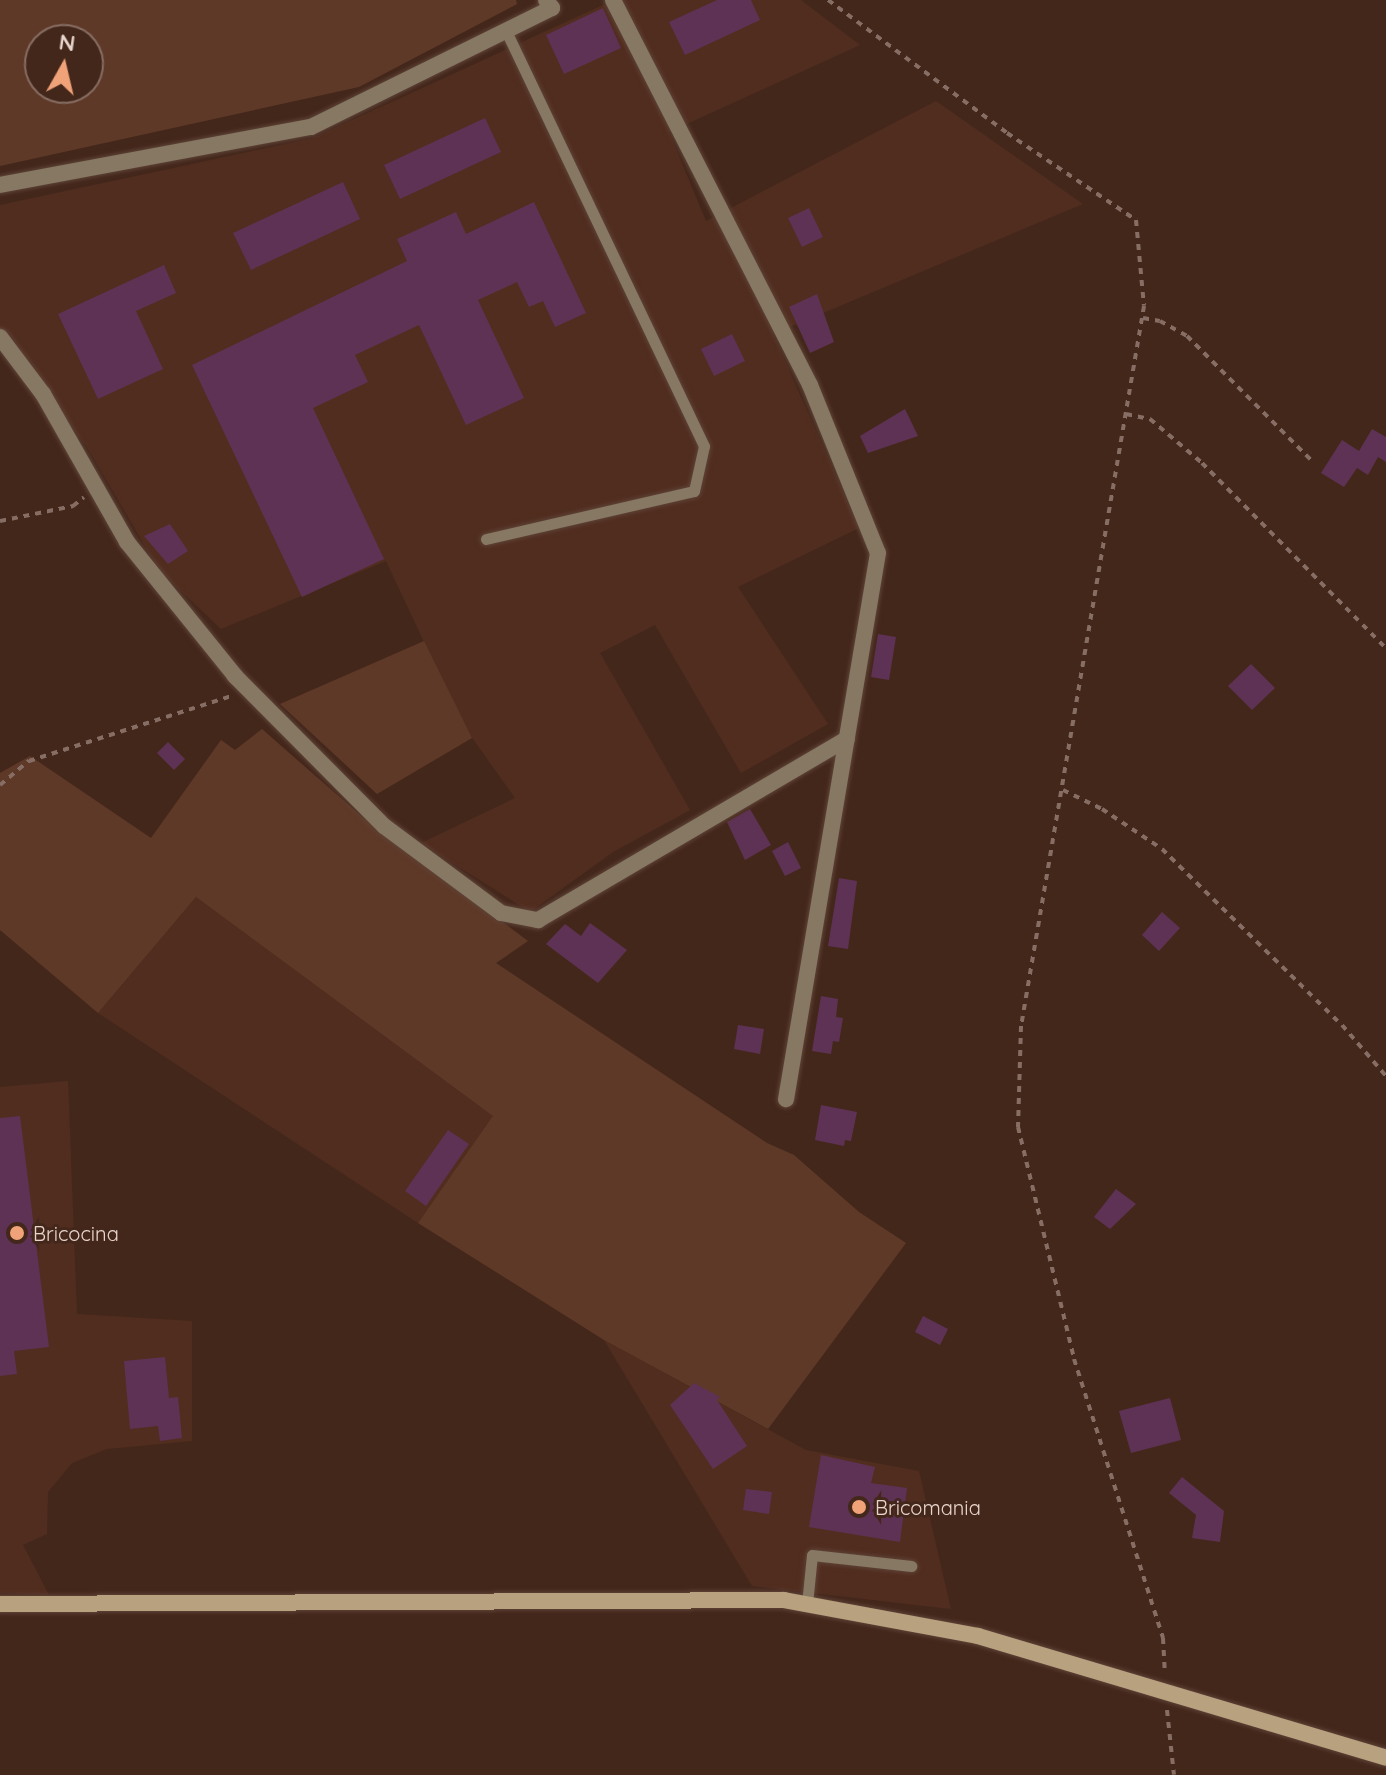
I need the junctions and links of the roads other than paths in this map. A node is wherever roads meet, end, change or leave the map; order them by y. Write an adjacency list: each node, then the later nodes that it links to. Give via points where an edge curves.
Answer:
1 (546, 0): 3 (street, via 552,8)
2 (613, 0): 7 (street, via 810,385 878,553)
3 (506, 31): 4 (street, via 311,127); 6 (lane, via 704,446 694,491)
4 (0, 185)
5 (0, 337): 7 (street, via 43,394 127,542 249,690 384,826 501,913 538,920)
6 (486, 539)
7 (847, 739): 8 (street)
8 (786, 1099)
9 (911, 1566): 11 (lane, via 812,1555)
10 (0, 1604): 11 (main road)
11 (807, 1604): 12 (main road, via 978,1636)
12 (1386, 1758)

